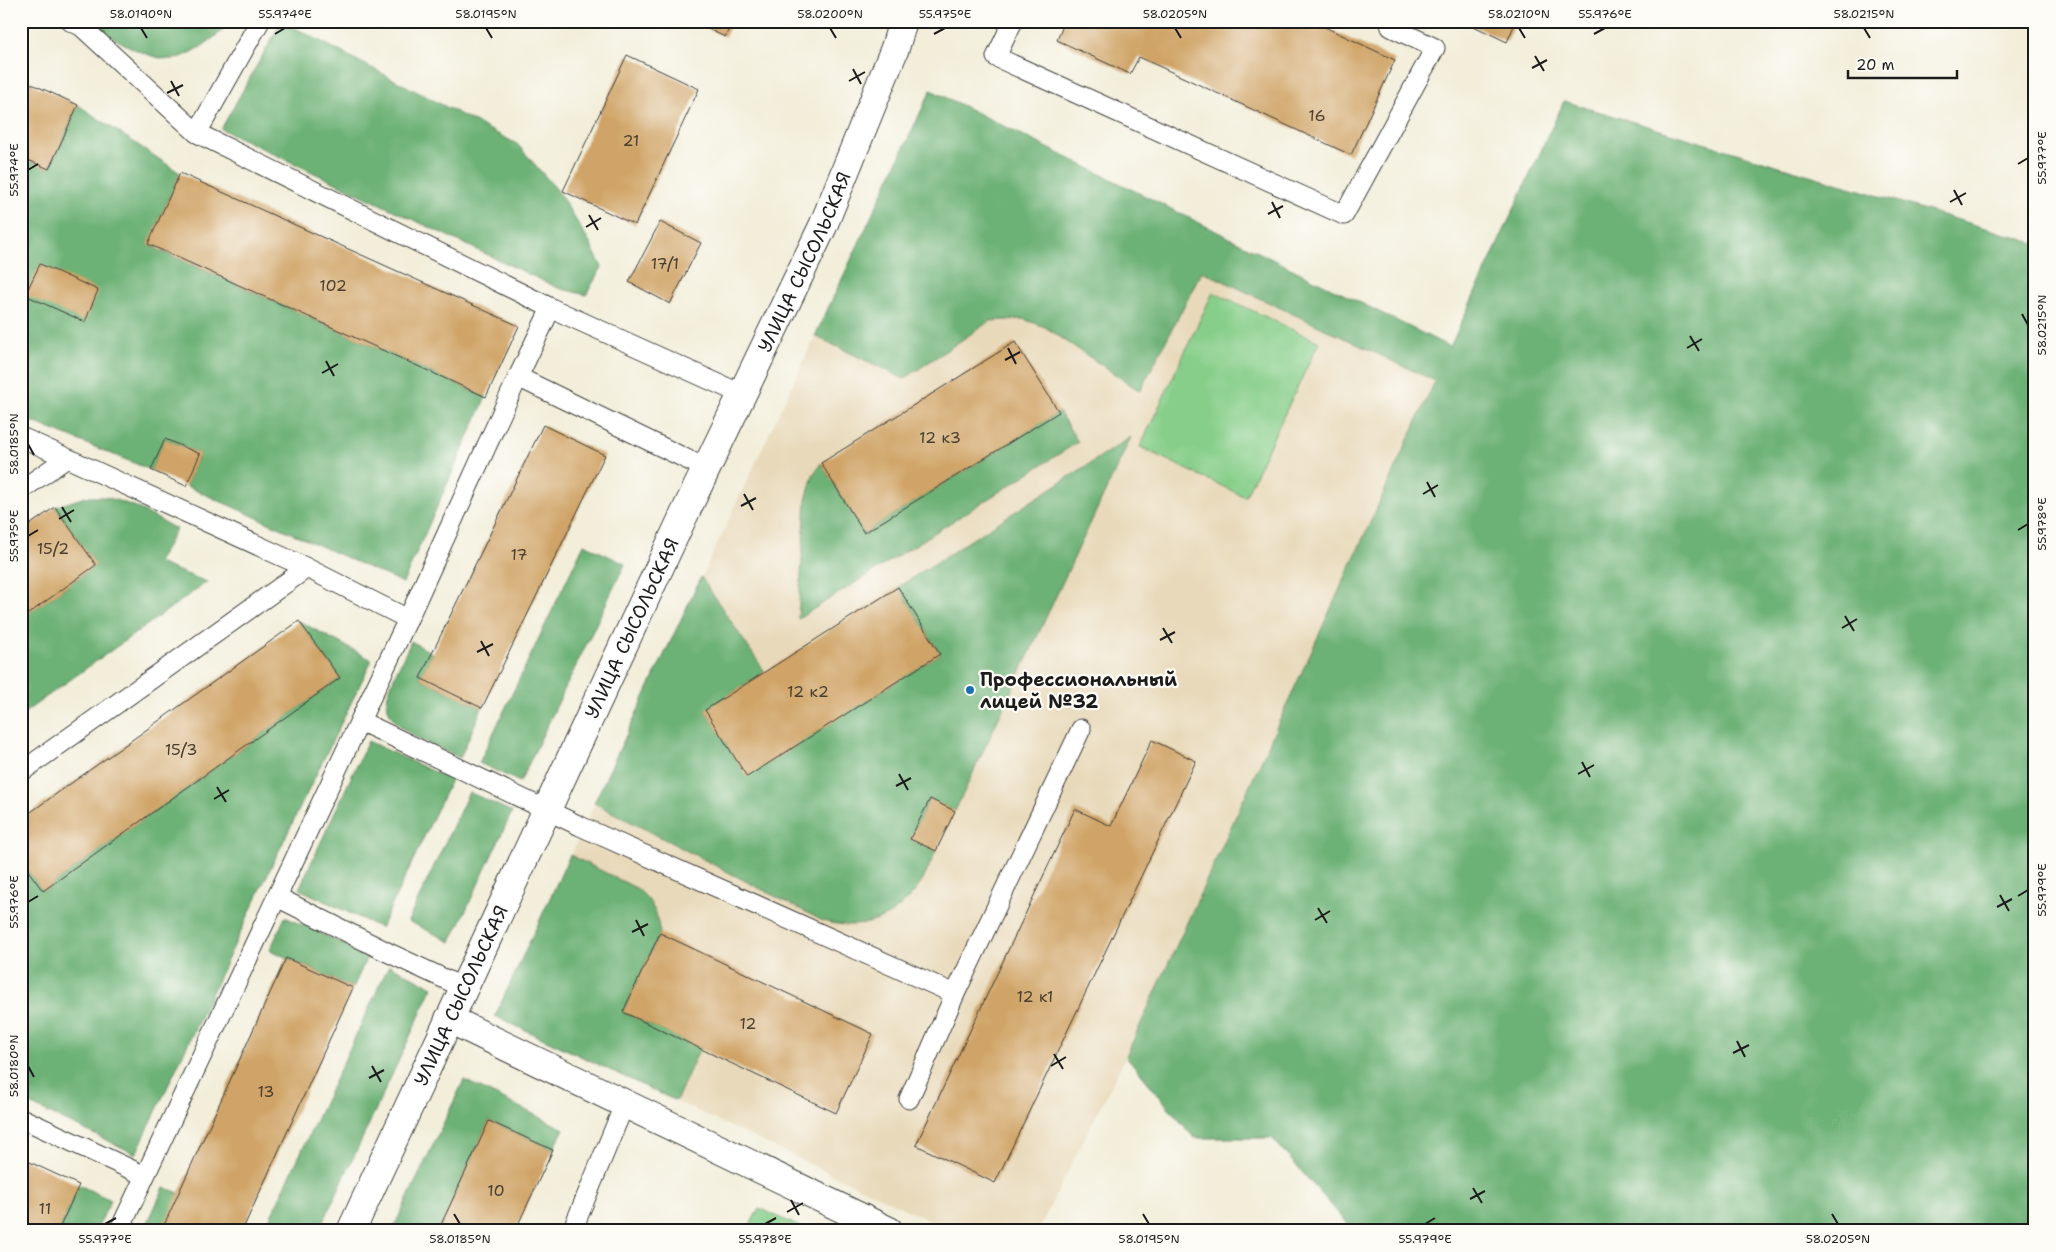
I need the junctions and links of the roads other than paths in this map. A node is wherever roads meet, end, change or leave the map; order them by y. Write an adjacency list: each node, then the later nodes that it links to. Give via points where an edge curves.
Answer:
1 (70, 21): 6 (lane, via 81,26)
2 (260, 21): 6 (lane)
3 (904, 21): 9 (main road, УЛИЦА СЫСОЛЬСКАЯ, via 823,226)
4 (1012, 21): 5 (lane, via 996,56 1344,215 1435,48 1391,27)
5 (1389, 21)
6 (197, 133): 7 (lane)
7 (551, 308): 8 (lane); 9 (lane)
8 (518, 377): 12 (lane); 15 (lane)
9 (741, 394): 12 (main road, УЛИЦА СЫСОЛЬСКАЯ)
10 (21, 437): 11 (lane)
11 (67, 458): 13 (lane); 14 (lane)
12 (707, 469): 19 (main road, УЛИЦА СЫСОЛЬСКАЯ)
13 (21, 490)
14 (307, 568): 15 (lane); 18 (lane)
15 (408, 619): 16 (lane)
16 (360, 721): 19 (lane); 20 (lane)
17 (1080, 729): 22 (lane)
18 (21, 772)
19 (547, 810): 21 (main road, УЛИЦА СЫСОЛЬСКАЯ); 22 (lane)
20 (277, 897): 21 (lane); 27 (lane)
21 (464, 988): 23 (main road, УЛИЦА СЫСОЛЬСКАЯ)
22 (955, 994): 24 (lane)
23 (449, 1019): 25 (main road); 29 (main road, УЛИЦА СЫСОЛЬСКАЯ)
24 (909, 1099)
25 (625, 1104): 30 (lane); 31 (main road)
26 (21, 1118): 27 (lane)
27 (145, 1176): 28 (lane)
28 (119, 1231)
29 (351, 1231)
30 (572, 1231)
31 (889, 1231)

